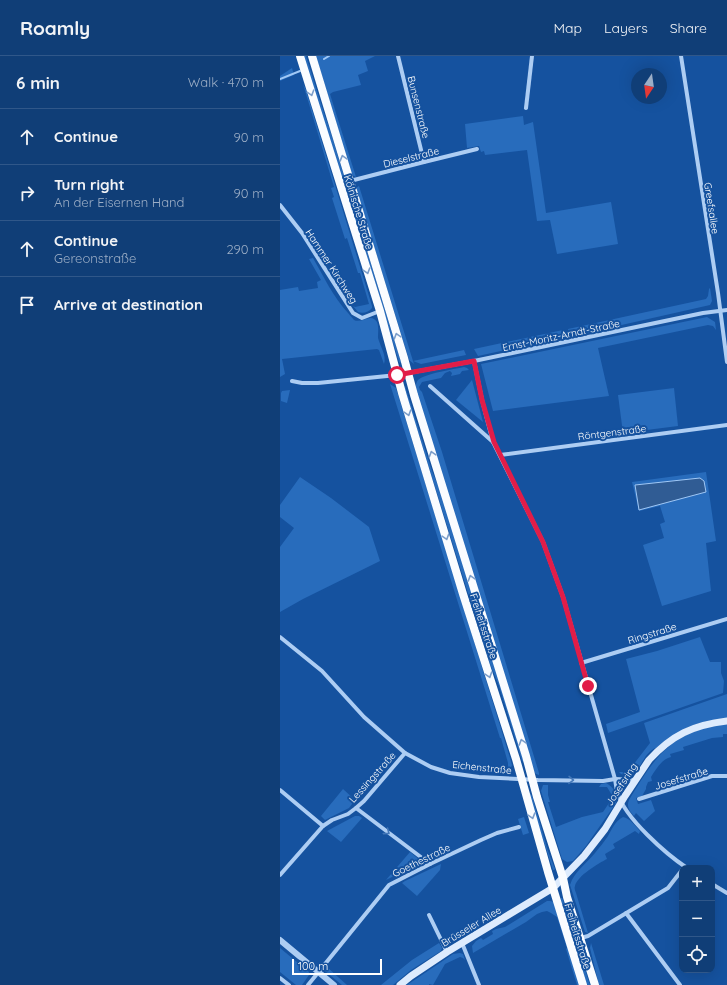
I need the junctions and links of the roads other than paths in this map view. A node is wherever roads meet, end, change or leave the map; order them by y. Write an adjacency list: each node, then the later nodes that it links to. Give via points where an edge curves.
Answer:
1 (300, 56): 12 (main road, Kölnische Straße, one-way to 12)
2 (312, 56): 9 (main road, Kölnische Straße, one-way to 2)
3 (398, 56): 8 (street, Bunsenstraße)
4 (532, 56): 6 (street)
5 (680, 56): 13 (street, Greefsallee)
6 (526, 108)
7 (477, 150): 8 (street, Dieselstraße)
8 (424, 162): 9 (street, Dieselstraße)
9 (350, 181): 16 (main road, Kölnische Straße, one-way to 9)
10 (280, 205): 12 (street, Hammer Kirchweg, via 302,232 354,313 362,318)
11 (727, 310): 13 (street, Ernst-Moritz-Arndt-Straße)
12 (380, 311): 17 (main road, Kölnische Straße)
13 (720, 311): 14 (street, Ernst-Moritz-Arndt-Straße); 15 (street, Greefsallee)
14 (474, 361): 16 (street, Ernst-Moritz-Arndt-Straße); 21 (street)
15 (727, 362)
16 (408, 373): 17 (street, Ernst-Moritz-Arndt-Straße); 30 (main road, Freiheitsstraße, one-way to 16)
17 (397, 375): 18 (street, via 318,383); 29 (main road, Freiheitsstraße, one-way to 29)
18 (292, 381)
19 (430, 386): 21 (street)
20 (727, 425): 22 (street, Röntgenstraße)
21 (494, 442): 22 (street)
22 (500, 454): 25 (street, via 543,542 563,597)
23 (727, 618): 25 (street, Ringstraße)
24 (280, 637): 27 (street, Eichenstraße, via 322,671 364,717)
25 (581, 663): 31 (street)
26 (727, 721): 32 (main road, Josefsring, via 693,728 677,736 653,756)
27 (405, 753): 29 (street, Eichenstraße, via 431,767 450,773); 36 (street, Lessingstraße)
28 (727, 776): 34 (street, Josefstraße, via 712,776)
29 (521, 779): 30 (street, Eichenstraße); 45 (main road, Freiheitsstraße, one-way to 45)
30 (532, 779): 31 (street, Eichenstraße, one-way to 31); 43 (main road, Freiheitsstraße)
31 (615, 779): 32 (street, Eichenstraße); 35 (street)
32 (636, 780): 35 (main road, Josefsring)
33 (280, 790): 37 (street)
34 (640, 799)
35 (622, 802): 40 (street, via 627,812 646,833); 43 (main road, Josefsring, via 605,829)
36 (356, 808): 37 (street, Lessingstraße); 39 (street, one-way to 39)
37 (322, 826): 42 (street, Lessingstraße)
38 (519, 827): 39 (street, Goethestraße, via 481,840)
39 (430, 864): 53 (street, Goethestraße, via 389,885)
40 (681, 865)
41 (679, 874): 47 (street, via 668,888)
42 (280, 875)
43 (563, 878): 45 (main road, Josefsring); 49 (main road, Freiheitsstraße)
44 (715, 886): 46 (street)
45 (553, 888): 51 (main road, Brüsseler Allee); 60 (main road, Freiheitsstraße)
46 (727, 893)
47 (626, 913): 49 (street); 62 (street)
48 (429, 915): 52 (street)
49 (581, 938): 61 (main road, Freiheitsstraße)
50 (280, 940): 53 (street)
51 (462, 943): 52 (main road, Brüsseler Allee); 59 (street)
52 (447, 952): 58 (main road, Brüsseler Allee)
53 (319, 972): 56 (street, Goethestraße); 57 (street)
54 (280, 978): 55 (street)
55 (289, 985)
56 (308, 985)
57 (334, 985)
58 (400, 985)
59 (479, 985)
60 (583, 985)
61 (595, 985)
62 (680, 985)

